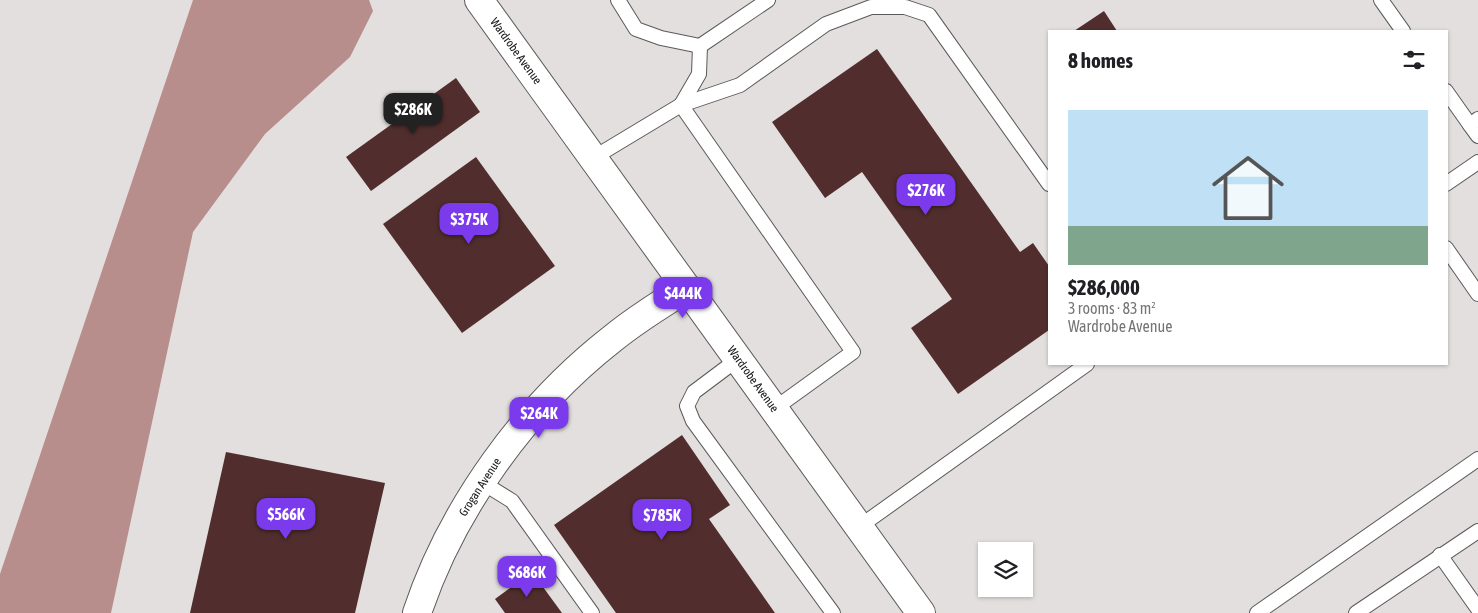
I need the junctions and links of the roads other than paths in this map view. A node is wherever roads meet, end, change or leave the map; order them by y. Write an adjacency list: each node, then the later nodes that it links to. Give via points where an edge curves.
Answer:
1 (479, 0): 10 (street, Wardrobe Avenue)
2 (618, 0): 6 (lane, via 636,28 661,38)
3 (768, 0): 6 (lane)
4 (1380, 0): 5 (lane)
5 (1402, 30)
6 (700, 46): 8 (lane, via 699,74)
7 (1448, 93): 9 (lane)
8 (680, 105): 10 (lane); 12 (lane, via 740,85 826,24 871,7 905,7 930,15); 19 (lane, via 852,352)
9 (1475, 126)
10 (593, 158): 15 (street, Wardrobe Avenue)
11 (1478, 162): 13 (lane)
12 (1048, 183)
13 (1448, 183)
14 (1448, 251): 16 (lane)
15 (687, 288): 17 (street, Wardrobe Avenue); 21 (street, Grogan Avenue, via 611,339 559,385 513,436)
16 (1478, 294)
17 (738, 358): 19 (street, Wardrobe Avenue); 29 (lane, via 694,392 688,406 690,414)
18 (1086, 365): 22 (lane)
19 (774, 409): 22 (street, Wardrobe Avenue)
20 (1478, 459): 30 (lane)
21 (483, 483): 27 (street, Grogan Avenue, via 459,518); 28 (lane, via 512,502)
22 (859, 527): 26 (street, Wardrobe Avenue)
23 (1478, 530): 24 (lane)
24 (1440, 555): 25 (lane); 31 (lane)
25 (1478, 609)
26 (916, 612)
27 (417, 613)
28 (592, 613)
29 (833, 613)
30 (1257, 613)
31 (1356, 613)

